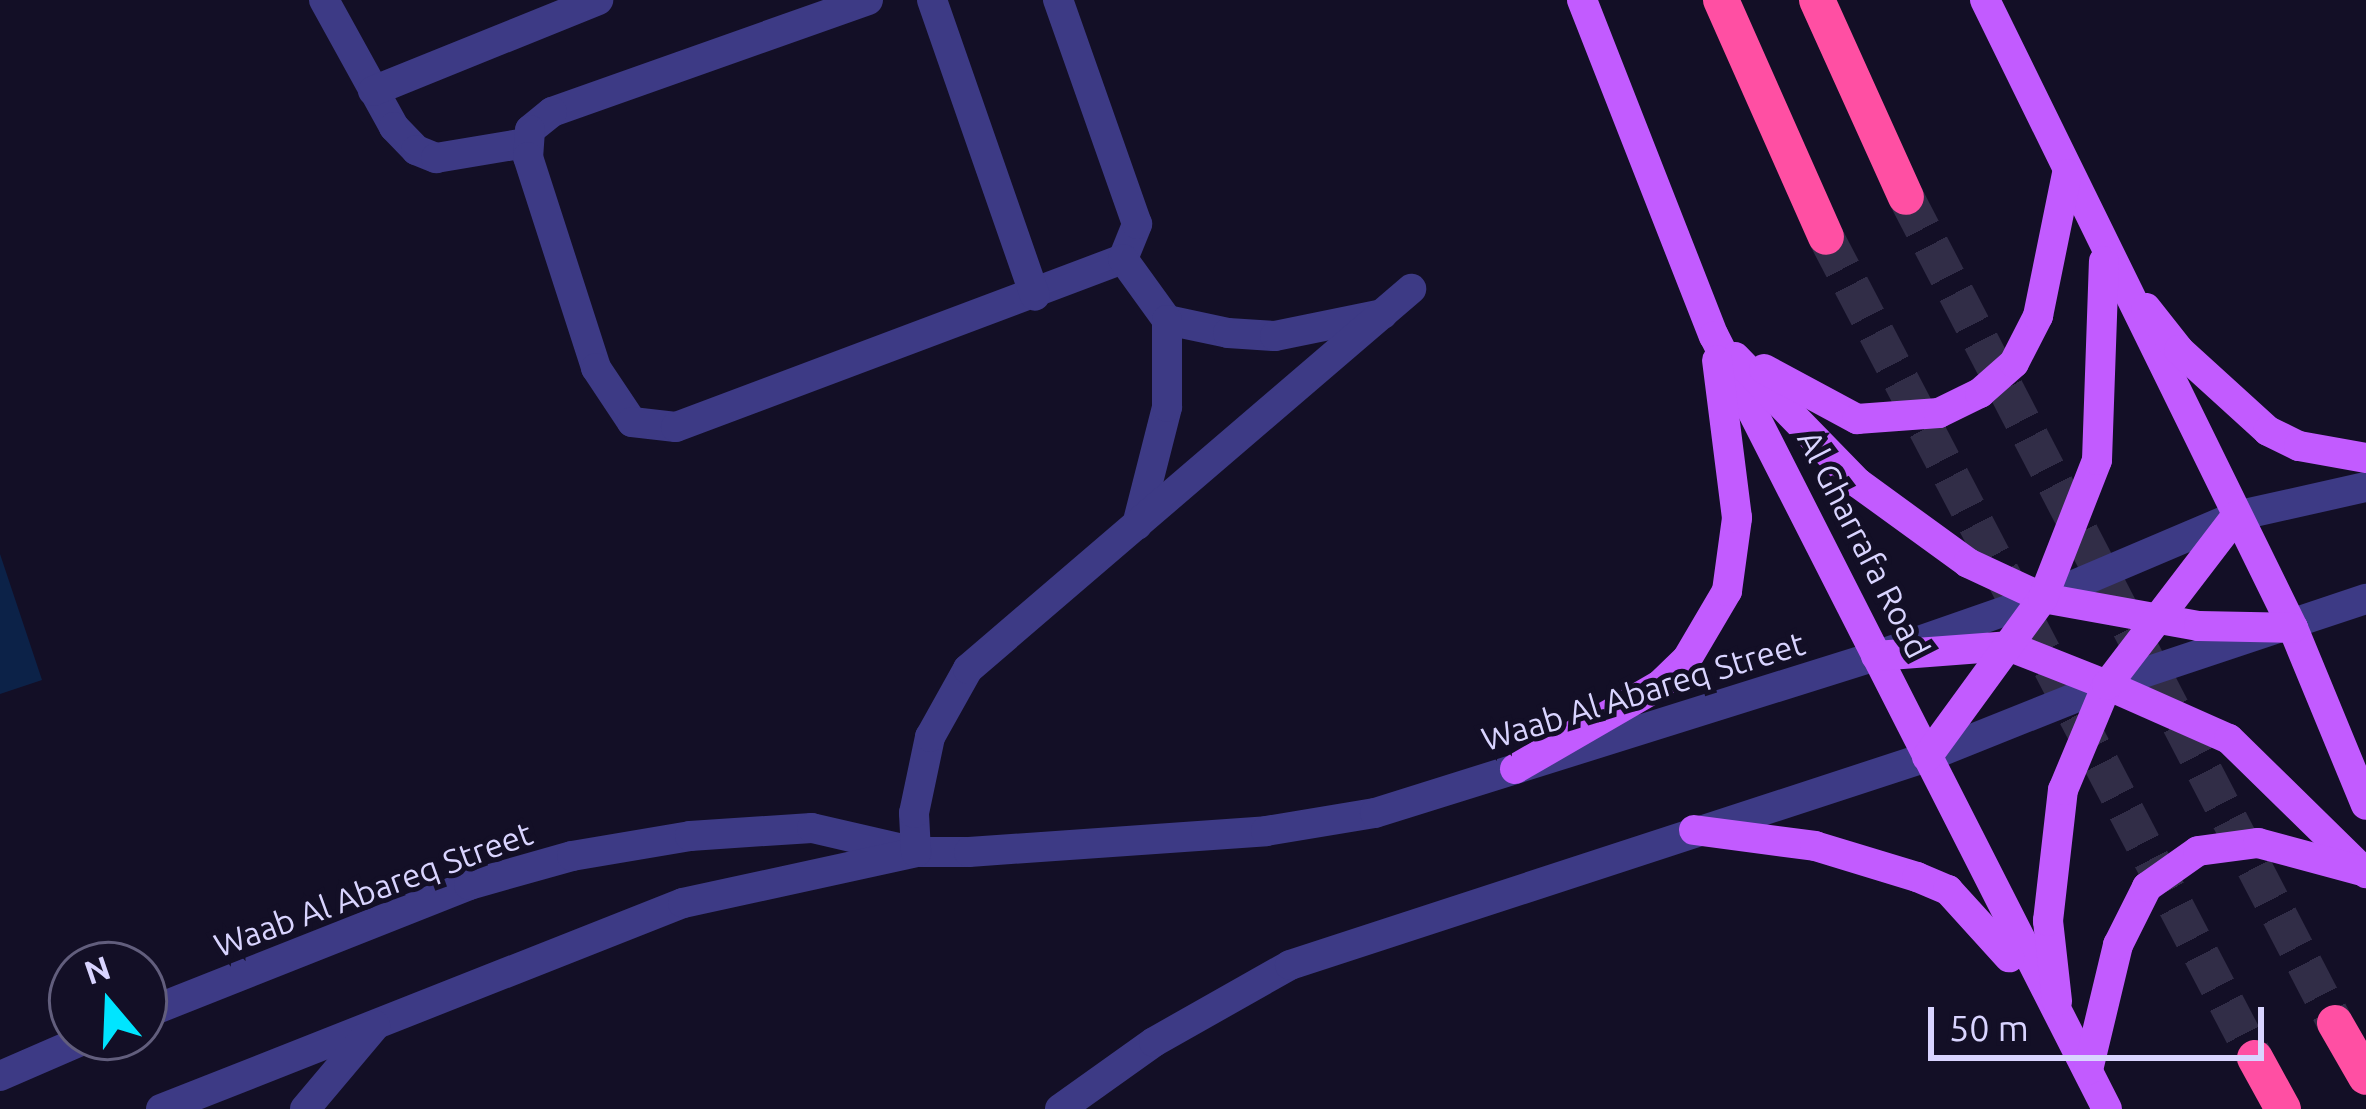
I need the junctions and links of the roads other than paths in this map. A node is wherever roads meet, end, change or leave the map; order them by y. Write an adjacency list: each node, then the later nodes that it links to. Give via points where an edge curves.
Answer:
1 (324, 0): 10 (street)
2 (598, 0): 10 (street)
3 (868, 0): 11 (street, via 552,112)
4 (932, 0): 18 (street)
5 (1058, 0): 16 (street, via 1137,224)
6 (1582, 0): 21 (main road, Al Gharrafa Road)
7 (1721, 0): 14 (highway)
8 (1817, 0): 13 (highway)
9 (1985, 0): 12 (main road)
10 (373, 91): 11 (street, via 394,128 436,158)
11 (526, 143): 18 (street, via 606,392 632,422 650,429 676,427)
12 (2067, 174): 15 (main road); 21 (main road, via 2043,298 2014,363 1940,413 1857,419)
13 (1906, 197)
14 (1826, 237)
15 (2104, 255): 22 (main road, via 2179,350 2268,430); 24 (main road); 26 (main road, via 2097,460)
16 (1123, 259): 18 (street); 20 (street)
17 (1412, 289): 19 (street)
18 (1035, 296)
19 (1390, 312): 20 (street, via 1275,336); 25 (street)
20 (1168, 320): 25 (street, via 1167,407)
21 (1714, 336): 26 (main road, via 1858,483 1968,563); 31 (main road, Al Gharrafa Road); 34 (main road, via 1737,518 1727,591 1687,659 1660,685)
22 (2366, 458)
23 (2366, 487): 24 (street, Waab Al Abareq Street)
24 (2236, 516): 26 (street, Waab Al Abareq Street); 28 (main road); 29 (main road)
25 (1136, 527): 37 (street, via 968,669 930,737 914,813)
26 (2043, 598): 28 (main road); 30 (main road); 31 (street, Waab Al Abareq Street)
27 (2366, 599): 29 (street)
28 (2156, 619): 29 (main road); 32 (main road)
29 (2294, 628): 32 (street); 35 (main road)
30 (2008, 646): 31 (main road); 32 (main road); 33 (main road)
31 (1876, 656): 33 (main road, Al Gharrafa Road); 34 (street, Waab Al Abareq Street)
32 (2107, 685): 33 (street); 38 (main road, via 2229,739); 42 (main road, via 2062,790 2052,853 2048,921)
33 (1927, 757): 36 (street); 42 (main road, Al Gharrafa Road)
34 (1515, 769): 37 (street, Waab Al Abareq Street, via 1375,813 1267,831)
35 (2366, 805)
36 (1694, 830): 42 (main road, via 1815,846 1948,890 1984,923); 50 (street, via 1290,965 1171,1031)
37 (916, 852): 39 (street, Waab Al Abareq Street, via 812,828 572,856 469,885); 40 (street, Waab Al Abareq Street, via 683,903)
38 (2365, 872): 45 (main road, via 2258,844 2198,851 2147,886 2118,945)
39 (168, 1004)
40 (383, 1017): 48 (street, Waab Al Abareq Street); 49 (street)
41 (2335, 1023): 47 (highway)
42 (2060, 1025): 45 (main road, Al Gharrafa Road)
43 (48, 1055): 46 (street)
44 (2255, 1058): 52 (highway)
45 (2088, 1070): 51 (main road, Al Gharrafa Road)
46 (0, 1076)
47 (2366, 1077)
48 (161, 1109)
49 (305, 1109)
50 (1060, 1109)
51 (2108, 1109)
52 (2283, 1109)

